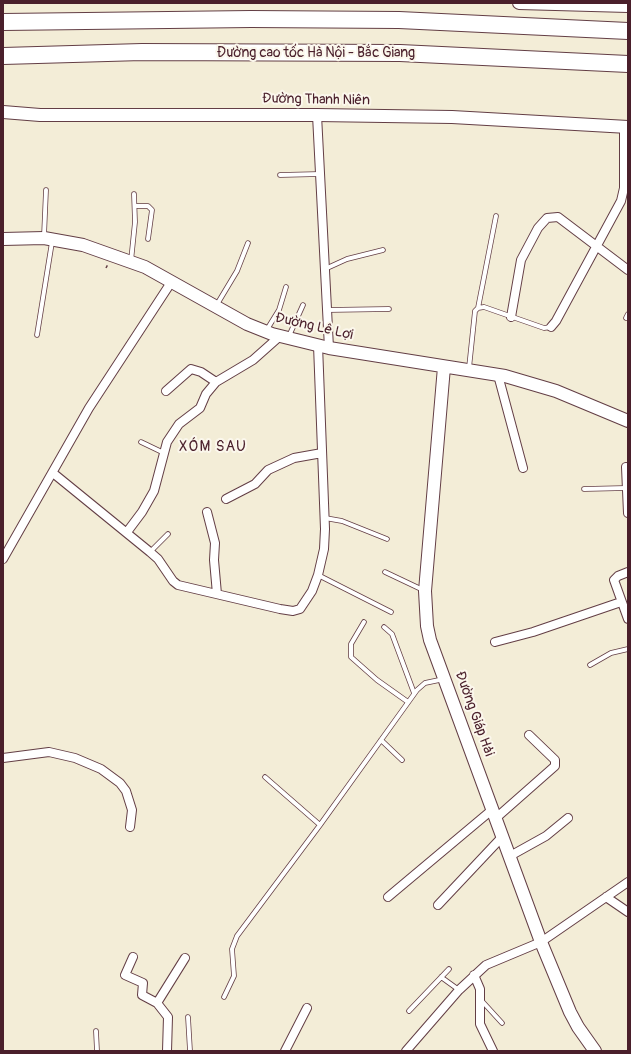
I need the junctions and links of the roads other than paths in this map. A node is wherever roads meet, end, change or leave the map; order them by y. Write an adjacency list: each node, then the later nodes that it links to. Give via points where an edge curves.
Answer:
1 (519, 3): 2 (street)
2 (594, 4): 3 (street)
3 (628, 6)
4 (3, 21): 5 (highway, via 399,20)
5 (628, 31)
6 (142, 52): 7 (highway, Đường cao tốc Hà Nội - Bắc Giang); 8 (highway, via 89,59); 9 (highway, Đường cao tốc Hà Nội - Bắc Giang, via 400,53)
7 (3, 56)
8 (3, 62)
9 (628, 64)
10 (3, 112): 11 (street, Đường Thanh Niên, via 40,115)
11 (317, 115): 12 (street, Đường Thanh Niên, via 452,118); 13 (street)
12 (626, 127): 15 (street)
13 (320, 174): 14 (lane); 28 (street)
14 (280, 175)
15 (626, 189): 18 (street)
16 (46, 190): 22 (lane)
17 (134, 194): 19 (lane)
18 (625, 203): 25 (street)
19 (135, 206): 23 (lane, via 148,206 152,210); 27 (lane)
20 (496, 216): 34 (lane)
21 (3, 239): 22 (street, Đường Lê Lợi)
22 (48, 239): 27 (street, Đường Lê Lợi, via 83,245); 42 (lane)
23 (148, 240)
24 (248, 243): 33 (lane, via 237,271)
25 (595, 247): 29 (street); 38 (street, via 558,217 547,218 538,228 521,260); 40 (street)
26 (383, 250): 28 (lane, via 347,259)
27 (130, 262): 30 (street, Đường Lê Lợi)
28 (324, 269): 36 (street)
29 (628, 270)
30 (172, 281): 33 (street, Đường Lê Lợi); 56 (street, via 89,408)
31 (286, 287): 41 (lane, via 279,310)
32 (303, 305): 43 (lane)
33 (216, 306): 41 (street, Đường Lê Lợi)
34 (478, 308): 38 (lane, via 484,307); 46 (lane, via 475,311)
35 (389, 309): 36 (lane)
36 (326, 310): 44 (street)
37 (628, 314): 39 (lane)
38 (511, 317): 40 (lane, via 544,328)
39 (626, 318)
40 (551, 327)
41 (265, 331): 43 (street, Đường Lê Lợi)
42 (38, 335)
43 (284, 337): 44 (street, Đường Lê Lợi); 48 (street, via 253,360)
44 (323, 346): 45 (street, Đường Lê Lợi); 53 (street)
45 (444, 367): 46 (street, Đường Lê Lợi); 71 (street, Đường Giáp Hải)
46 (468, 371): 47 (street, Đường Lê Lợi)
47 (498, 375): 50 (street, Đường Lê Lợi, via 536,384); 55 (street)
48 (216, 382): 49 (street, via 191,369); 52 (street, via 208,389 200,408 178,424)
49 (166, 390)
50 (628, 420)
51 (141, 442): 52 (lane)
52 (164, 453): 63 (street, via 154,491)
53 (322, 453): 59 (street, via 294,458 268,470 255,484); 62 (street)
54 (626, 467): 57 (street)
55 (523, 468)
56 (52, 473): 63 (street); 67 (street)
57 (626, 488): 58 (lane); 61 (street)
58 (584, 489)
59 (226, 499)
60 (207, 512): 72 (street, via 215,543)
61 (628, 514)
62 (325, 518): 65 (lane, via 342,521); 70 (street, via 324,549)
63 (127, 532): 66 (street)
64 (168, 534): 66 (lane)
65 (388, 539)
66 (150, 552): 72 (street, via 175,584)
67 (3, 559)
68 (385, 572): 71 (lane)
69 (628, 572): 73 (street, via 614,580)
70 (318, 575): 72 (street, via 305,603 300,609 293,611); 74 (lane)
71 (425, 591): 81 (street, Đường Giáp Hải, via 429,633)
72 (216, 594)
73 (621, 602): 75 (street); 78 (street, via 533,632)
74 (391, 612)
75 (628, 619)
76 (364, 622): 83 (lane, via 351,644 351,657)
77 (384, 627): 82 (lane, via 392,634)
78 (494, 642)
79 (628, 649): 80 (lane, via 611,653)
80 (590, 665)
81 (446, 679): 82 (lane, via 426,683); 89 (street, Đường Giáp Hải)
82 (414, 693): 83 (lane)
83 (408, 702): 85 (lane)
84 (529, 735): 89 (street, via 555,760 555,766)
85 (381, 740): 87 (lane); 91 (lane)
86 (3, 758): 92 (street, via 49,752 75,758 101,769 120,783 126,791 132,810)
87 (402, 760)
88 (265, 777): 91 (lane)
89 (495, 814): 93 (street, Đường Giáp Hải); 96 (street)
90 (568, 818): 94 (street, via 546,836)
91 (320, 825): 107 (lane, via 237,936 232,949 234,976)
92 (130, 827)
93 (503, 836): 94 (street, Đường Giáp Hải); 98 (street)
94 (510, 856): 100 (street, Đường Giáp Hải)
95 (628, 882): 97 (street)
96 (388, 896)
97 (606, 897): 99 (street); 100 (street)
98 (438, 905)
99 (628, 912)
100 (541, 942): 104 (street, via 486,965); 121 (street, Đường Giáp Hải, via 573,1017)
101 (133, 957): 109 (street, via 125,975 143,983 142,995)
102 (185, 958): 109 (street)
103 (449, 969): 105 (lane)
104 (474, 974): 106 (street); 108 (street)
105 (441, 977): 106 (lane); 111 (lane)
106 (459, 990): 119 (street)
107 (224, 997)
108 (481, 1000): 113 (lane); 120 (street, via 480,1024)
109 (157, 1003): 116 (street, via 168,1017)
110 (307, 1008): 118 (street)
111 (409, 1010)
112 (188, 1017): 117 (lane)
113 (502, 1023)
114 (96, 1031): 115 (lane)
115 (97, 1051)
116 (167, 1051)
117 (190, 1051)
118 (285, 1051)
119 (406, 1051)
120 (493, 1051)
121 (595, 1051)

